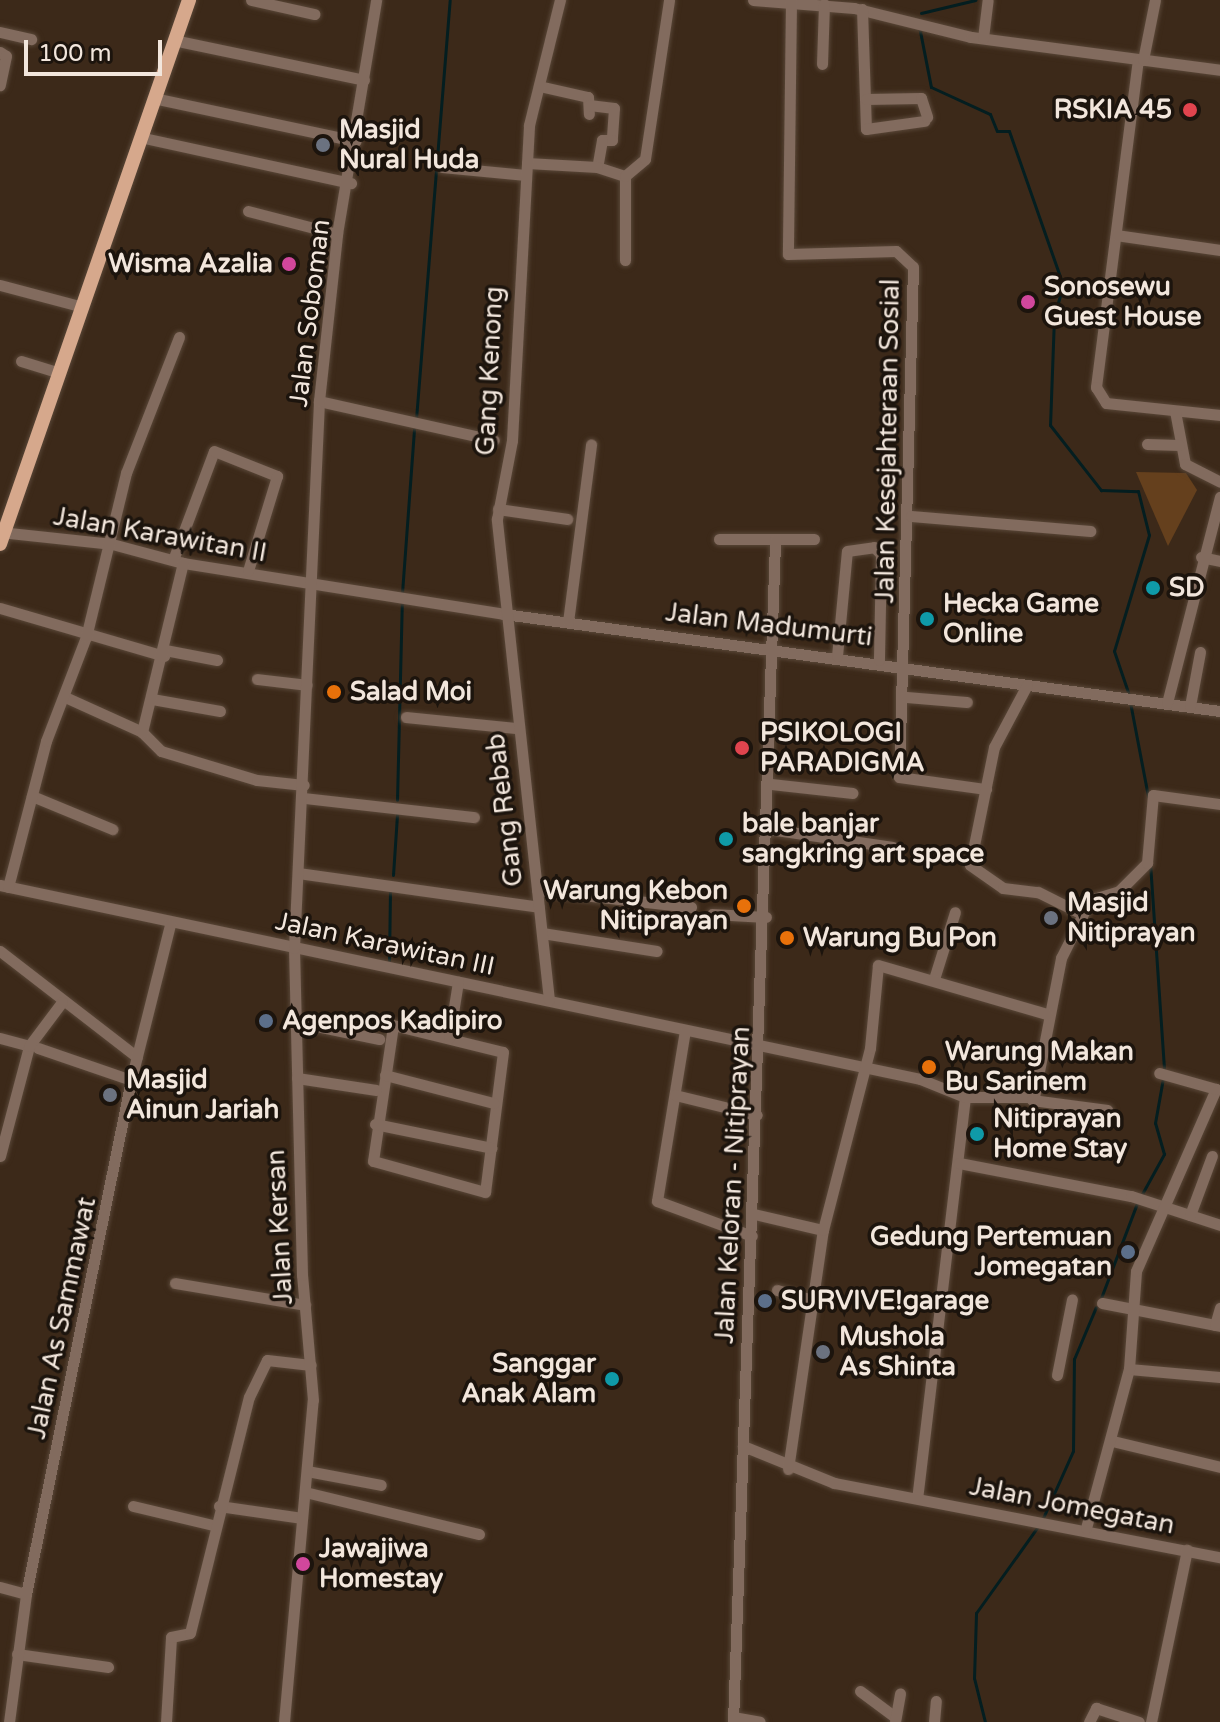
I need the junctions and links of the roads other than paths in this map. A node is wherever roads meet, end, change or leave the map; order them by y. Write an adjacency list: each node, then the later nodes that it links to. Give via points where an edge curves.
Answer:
1 (189, 0): 16 (main road)
2 (251, 0): 12 (street)
3 (376, 0): 21 (street, Jalan Soboman)
4 (560, 0): 23 (street, Gang Kenong)
5 (669, 0): 31 (street, via 646,152 640,168)
6 (753, 0): 9 (street)
7 (988, 0): 14 (street)
8 (1155, 0): 18 (street)
9 (791, 2): 10 (street); 53 (street, Jalan Kesejahteraan Sosial, via 788,251 896,251 912,261)
10 (824, 4): 11 (street); 19 (street)
11 (857, 6): 14 (street); 25 (street)
12 (314, 14)
13 (0, 32): 15 (street)
14 (983, 38): 18 (street)
15 (31, 39)
16 (178, 41): 21 (street); 24 (main road)
17 (0, 52): 22 (street, via 6,61)
18 (1140, 59): 20 (street); 35 (street)
19 (822, 64)
20 (1220, 70)
21 (364, 80): 27 (street, Jalan Soboman)
22 (0, 85)
23 (539, 86): 29 (street, via 585,95 589,110 614,110 612,141 602,140); 30 (street, Gang Kenong)
24 (158, 99): 26 (main road); 27 (street)
25 (866, 99): 25 (street, via 866,129 926,119 921,98)
26 (144, 138): 32 (street); 39 (main road)
27 (356, 141): 32 (street, Jalan Soboman)
28 (442, 167): 30 (street)
29 (597, 167): 30 (street); 31 (street)
30 (527, 169): 52 (street, Gang Kenong, via 512,440)
31 (625, 176): 37 (street)
32 (351, 183): 34 (street, Jalan Soboman)
33 (248, 211): 34 (street)
34 (337, 234): 43 (street, Jalan Soboman)
35 (1116, 235): 36 (street); 44 (street, via 1096,387 1106,403)
36 (1220, 250)
37 (625, 260)
38 (0, 285): 39 (street)
39 (83, 307): 42 (main road)
40 (179, 337): 60 (street, via 126,473)
41 (21, 361): 42 (street)
42 (58, 372): 56 (main road)
43 (319, 401): 46 (street); 65 (street, Jalan Soboman)
44 (1175, 411): 45 (street); 49 (street)
45 (1220, 415)
46 (494, 440)
47 (591, 444): 68 (street)
48 (1147, 444): 49 (street)
49 (1179, 445): 50 (street, via 1185,464)
50 (1220, 482)
51 (1220, 497): 61 (street)
52 (498, 509): 54 (street); 67 (street, Gang Kenong)
53 (911, 516): 55 (street); 76 (street, Jalan Kesejahteraan Sosial)
54 (567, 519)
55 (1090, 531)
56 (1, 536): 60 (street, Jalan Karawitan II)
57 (719, 539): 59 (street)
58 (814, 539): 59 (street)
59 (775, 540): 70 (street, Jalan Keloran - Nitiprayan)
60 (112, 544): 62 (street, Jalan Karawitan II); 69 (street)
61 (1201, 557): 63 (street); 84 (street)
62 (178, 561): 64 (street, Jalan Karawitan II); 64 (street, via 211,451 277,479); 72 (street)
63 (1220, 561)
64 (248, 571): 65 (street, Jalan Karawitan II)
65 (313, 585): 67 (street, Jalan Madumurti); 78 (street, Jalan Kersan)
66 (0, 608): 69 (street)
67 (504, 614): 68 (street, Jalan Madumurti); 89 (street, Gang Rebab)
68 (568, 622): 70 (street, Jalan Madumurti)
69 (86, 637): 72 (street); 80 (street)
70 (774, 649): 73 (street, Jalan Madumurti); 91 (street, Jalan Keloran - Nitiprayan)
71 (1200, 652): 85 (street)
72 (164, 653): 74 (street); 82 (street)
73 (837, 656): 75 (street, Jalan Madumurti); 75 (street, via 847,551 874,547 881,554)
74 (217, 660)
75 (879, 660): 76 (street, Jalan Madumurti)
76 (907, 663): 79 (street, Jalan Madumurti); 81 (street, Jalan Kesejahteraan Sosial)
77 (257, 679): 78 (street)
78 (307, 685): 92 (street, Jalan Kersan)
79 (1027, 685): 84 (street, Jalan Madumurti); 93 (street, via 994,747)
80 (65, 697): 90 (street); 95 (street)
81 (906, 697): 83 (street); 93 (street, Jalan Kesejahteraan Sosial, via 899,777)
82 (152, 699): 86 (street); 90 (street)
83 (967, 702)
84 (1167, 703): 85 (street, Jalan Madumurti)
85 (1190, 706): 87 (street, Jalan Madumurti)
86 (220, 711)
87 (1220, 711)
88 (406, 717): 89 (street)
89 (517, 728): 104 (street, Gang Rebab)
90 (142, 732): 92 (street, via 161,751 257,780)
91 (771, 784): 94 (street); 100 (street, Jalan Keloran - Nitiprayan)
92 (304, 785): 96 (street, Jalan Kersan)
93 (986, 789): 109 (street, via 970,865 1003,888 1038,892)
94 (853, 793)
95 (32, 796): 99 (street); 103 (street)
96 (304, 798): 98 (street); 102 (street, Jalan Kersan)
97 (1220, 804): 109 (street, via 1153,795 1148,859 1119,891 1091,898)
98 (474, 817)
99 (112, 829)
100 (769, 829): 101 (street); 110 (street, Jalan Keloran - Nitiprayan)
101 (893, 847)
102 (298, 873): 105 (street); 113 (street, Jalan Kersan)
103 (4, 886): 111 (street, Jalan Karawitan III)
104 (537, 890): 105 (street, Gang Rebab); 106 (street)
105 (539, 907): 112 (street, Gang Rebab)
106 (691, 907)
107 (955, 912): 116 (street)
108 (712, 914): 110 (street)
109 (1082, 914): 120 (street)
110 (766, 917): 127 (street, Jalan Keloran - Nitiprayan)
111 (170, 925): 113 (street, Jalan Karawitan III); 128 (street, Jalan As Sammawat)
112 (542, 933): 115 (street); 118 (street, Gang Rebab)
113 (294, 948): 117 (street, Jalan Karawitan III); 121 (street, Jalan Kersan)
114 (0, 951): 119 (street)
115 (657, 951)
116 (934, 979): 120 (street); 129 (street, via 878,965)
117 (460, 983): 118 (street, Jalan Karawitan III); 124 (street)
118 (549, 1000): 122 (street, Jalan Karawitan III)
119 (62, 1002): 126 (street); 128 (street)
120 (1047, 1014): 137 (street)
121 (297, 1022): 125 (street); 132 (street, Jalan Kersan)
122 (685, 1030): 127 (street, Jalan Karawitan III); 135 (street)
123 (0, 1038): 126 (street)
124 (451, 1038): 131 (street, via 393,1025); 138 (street, via 503,1052)
125 (379, 1039)
126 (33, 1047): 133 (street); 143 (street)
127 (761, 1047): 129 (street, Jalan Karawitan III); 140 (street, Jalan Keloran - Nitiprayan)
128 (137, 1057): 133 (street, Jalan As Sammawat)
129 (864, 1067): 136 (street, Jalan Karawitan III, via 948,1086); 150 (street)
130 (1159, 1073): 146 (street, via 1216,1087)
131 (385, 1075): 138 (street); 141 (street)
132 (297, 1078): 134 (street); 157 (street, Jalan Kersan)
133 (131, 1080): 182 (street, Jalan As Sammawat)
134 (376, 1090)
135 (675, 1095): 140 (street); 151 (street, via 657,1201)
136 (965, 1097): 137 (street); 145 (street)
137 (1032, 1100): 139 (street)
138 (493, 1103): 142 (street)
139 (1107, 1110)
140 (757, 1115): 147 (street, Jalan Keloran - Nitiprayan)
141 (375, 1124): 142 (street); 142 (street, via 373,1161 474,1191 488,1188)
142 (492, 1148)
143 (0, 1156)
144 (1212, 1156): 148 (street)
145 (959, 1163): 146 (street); 172 (street)
146 (1163, 1206): 148 (street); 158 (street, via 1136,1271)
147 (754, 1214): 150 (street); 151 (street, Jalan Keloran - Nitiprayan)
148 (1190, 1215): 149 (street)
149 (1220, 1225)
150 (823, 1230): 155 (street)
151 (752, 1236): 166 (street, Jalan Keloran - Nitiprayan)
152 (175, 1283): 157 (street)
153 (777, 1290): 155 (street)
154 (1072, 1299): 163 (street)
155 (816, 1301): 168 (street)
156 (1102, 1303): 158 (street)
157 (305, 1305): 161 (street, Jalan Kersan)
158 (1135, 1307): 160 (street); 162 (street)
159 (1220, 1308): 160 (street)
160 (1217, 1326)
161 (311, 1365): 169 (street, Jalan Kersan); 174 (street, via 267,1360)
162 (1129, 1369): 164 (street); 165 (street)
163 (1057, 1375)
164 (1220, 1377)
165 (1112, 1441): 167 (street); 177 (street)
166 (743, 1446): 168 (street, Jalan Jomegatan); 188 (street, Jalan Keloran - Nitiprayan)
167 (1220, 1467)
168 (788, 1469): 172 (street, Jalan Jomegatan)
169 (307, 1471): 170 (street); 171 (street, Jalan Kersan)
170 (381, 1485)
171 (305, 1492): 175 (street, Jalan Kersan); 178 (street)
172 (917, 1498): 177 (street, Jalan Jomegatan)
173 (135, 1506): 176 (street)
174 (219, 1506): 175 (street); 176 (street)
175 (302, 1518): 192 (street, Jalan Kersan)
176 (213, 1525): 191 (street, via 190,1633 171,1637)
177 (1086, 1528): 179 (street, Jalan Jomegatan)
178 (479, 1534)
179 (1187, 1550): 180 (street, Jalan Jomegatan); 197 (street)
180 (1220, 1557)
181 (0, 1587): 182 (street)
182 (26, 1594): 183 (street, Jalan As Sammawat)
183 (17, 1654): 184 (street); 190 (street, Jalan As Sammawat)
184 (108, 1667)
185 (860, 1691): 189 (street)
186 (900, 1693): 189 (street)
187 (936, 1701): 194 (street)
188 (733, 1720): 193 (street)
189 (895, 1720)
190 (9, 1722)
191 (166, 1722)
192 (284, 1722)
193 (760, 1722)
194 (934, 1722)
195 (1089, 1722): 196 (street, via 1096,1708)
196 (1139, 1722)
197 (1151, 1722)

